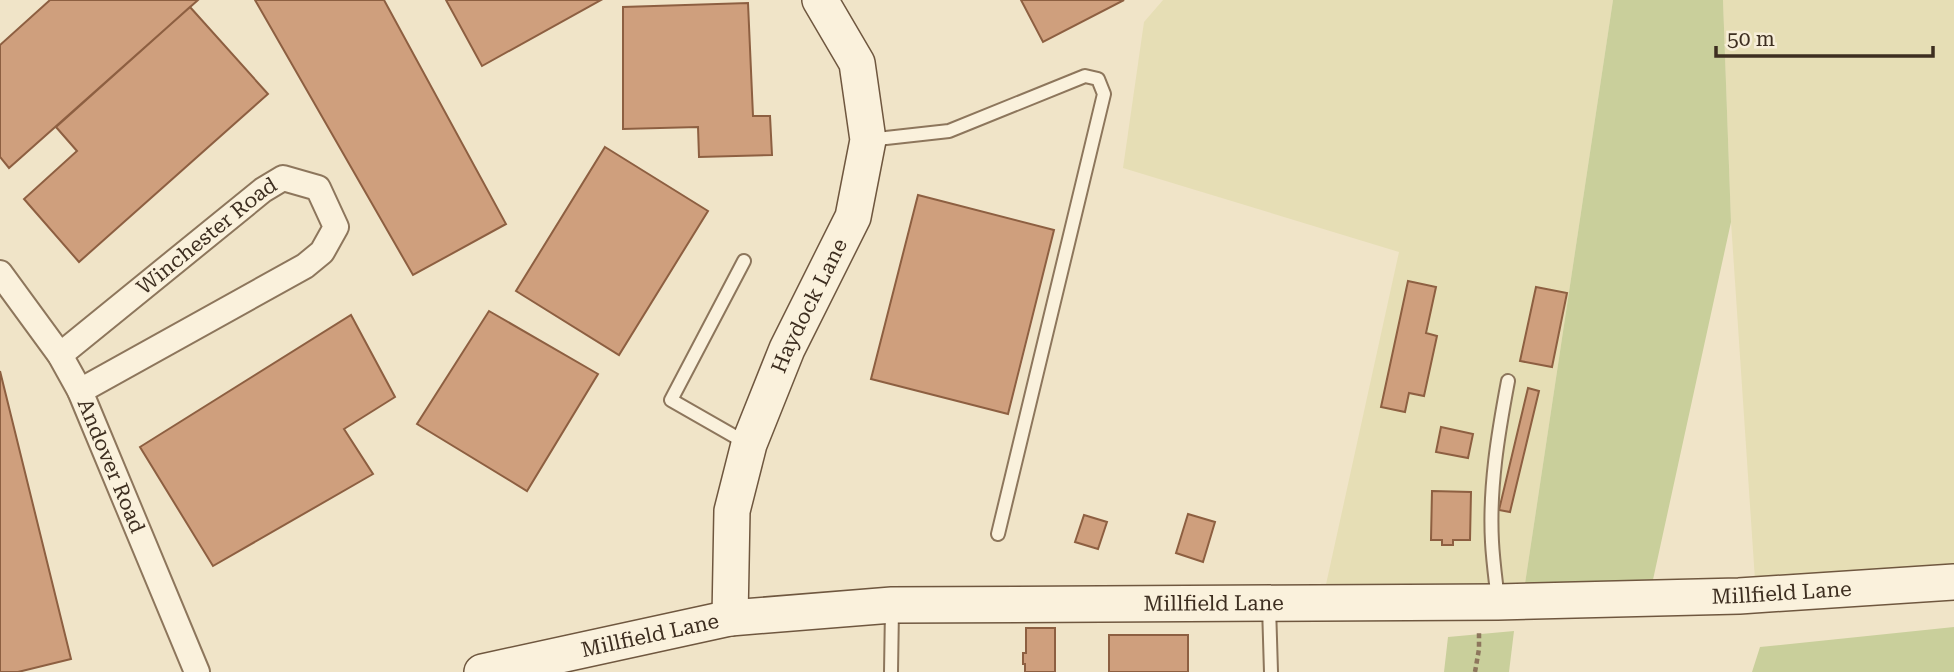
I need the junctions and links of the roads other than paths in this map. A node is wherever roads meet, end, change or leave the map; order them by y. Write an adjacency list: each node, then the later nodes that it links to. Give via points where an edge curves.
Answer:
1 (820, 0): 2 (street, Haydock Lane, via 857,62)
2 (868, 140): 8 (street, Haydock Lane, via 853,217 787,349); 9 (lane, via 949,131 1084,76 1098,79 1104,94)
3 (744, 261): 8 (lane, via 671,400)
4 (0, 273): 5 (street, Andover Road)
5 (60, 355): 7 (street, Andover Road); 7 (street, Winchester Road, via 263,190 283,178 318,188 336,227 322,252 305,266)
6 (1508, 381): 11 (lane, via 1493,494)
7 (80, 391): 15 (street, Andover Road)
8 (748, 444): 14 (street, Haydock Lane, via 732,511)
9 (998, 534)
10 (1954, 582): 11 (street, Millfield Lane, via 1739,596)
11 (1498, 601): 12 (street, Millfield Lane)
12 (1269, 603): 13 (street, Millfield Lane); 18 (lane)
13 (892, 605): 14 (street, Millfield Lane); 17 (lane)
14 (730, 618): 16 (street, Millfield Lane)
15 (197, 672)
16 (482, 672)
17 (891, 672)
18 (1271, 672)

